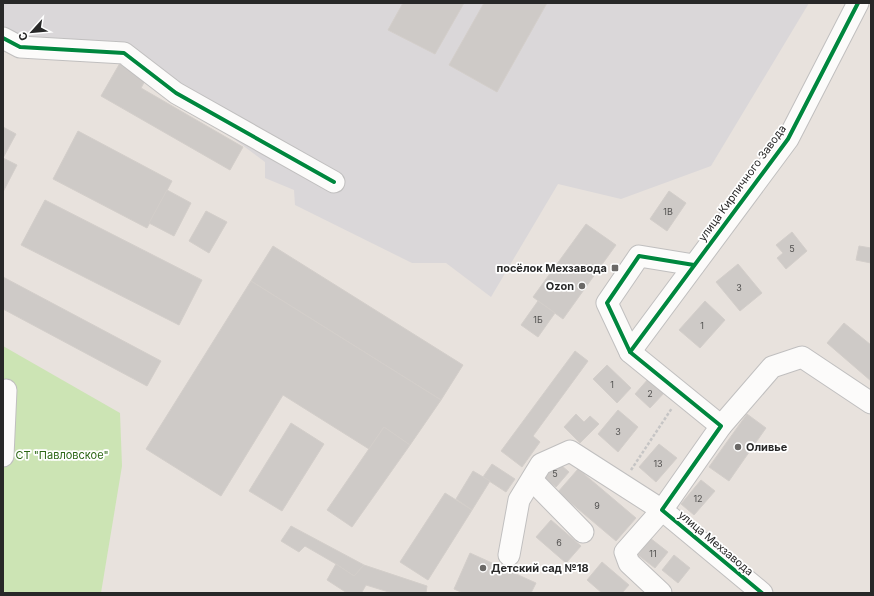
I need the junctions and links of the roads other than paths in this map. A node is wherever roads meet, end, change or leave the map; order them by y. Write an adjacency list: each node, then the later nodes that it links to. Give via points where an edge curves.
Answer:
1 (858, 3): 4 (street, улица Кирпичного Завода, via 788,139)
2 (3, 38): 3 (street, via 20,47 124,53 176,94)
3 (334, 182)
4 (694, 265): 5 (street, улица Кирпичного Завода); 5 (street, via 639,256 608,303)
5 (630, 352): 8 (street)
6 (6, 390): 9 (street)
7 (871, 403): 8 (street, улица Мехзавода, via 802,357 772,367)
8 (721, 426): 11 (street, улица Мехзавода)
9 (3, 456)
10 (532, 480): 11 (street, via 541,464 570,451); 12 (street); 13 (street, via 519,500)
11 (662, 510): 14 (street, via 624,552 629,562); 15 (street, улица Мехзавода)
12 (583, 532)
13 (509, 555)
14 (661, 593)
15 (762, 593)

